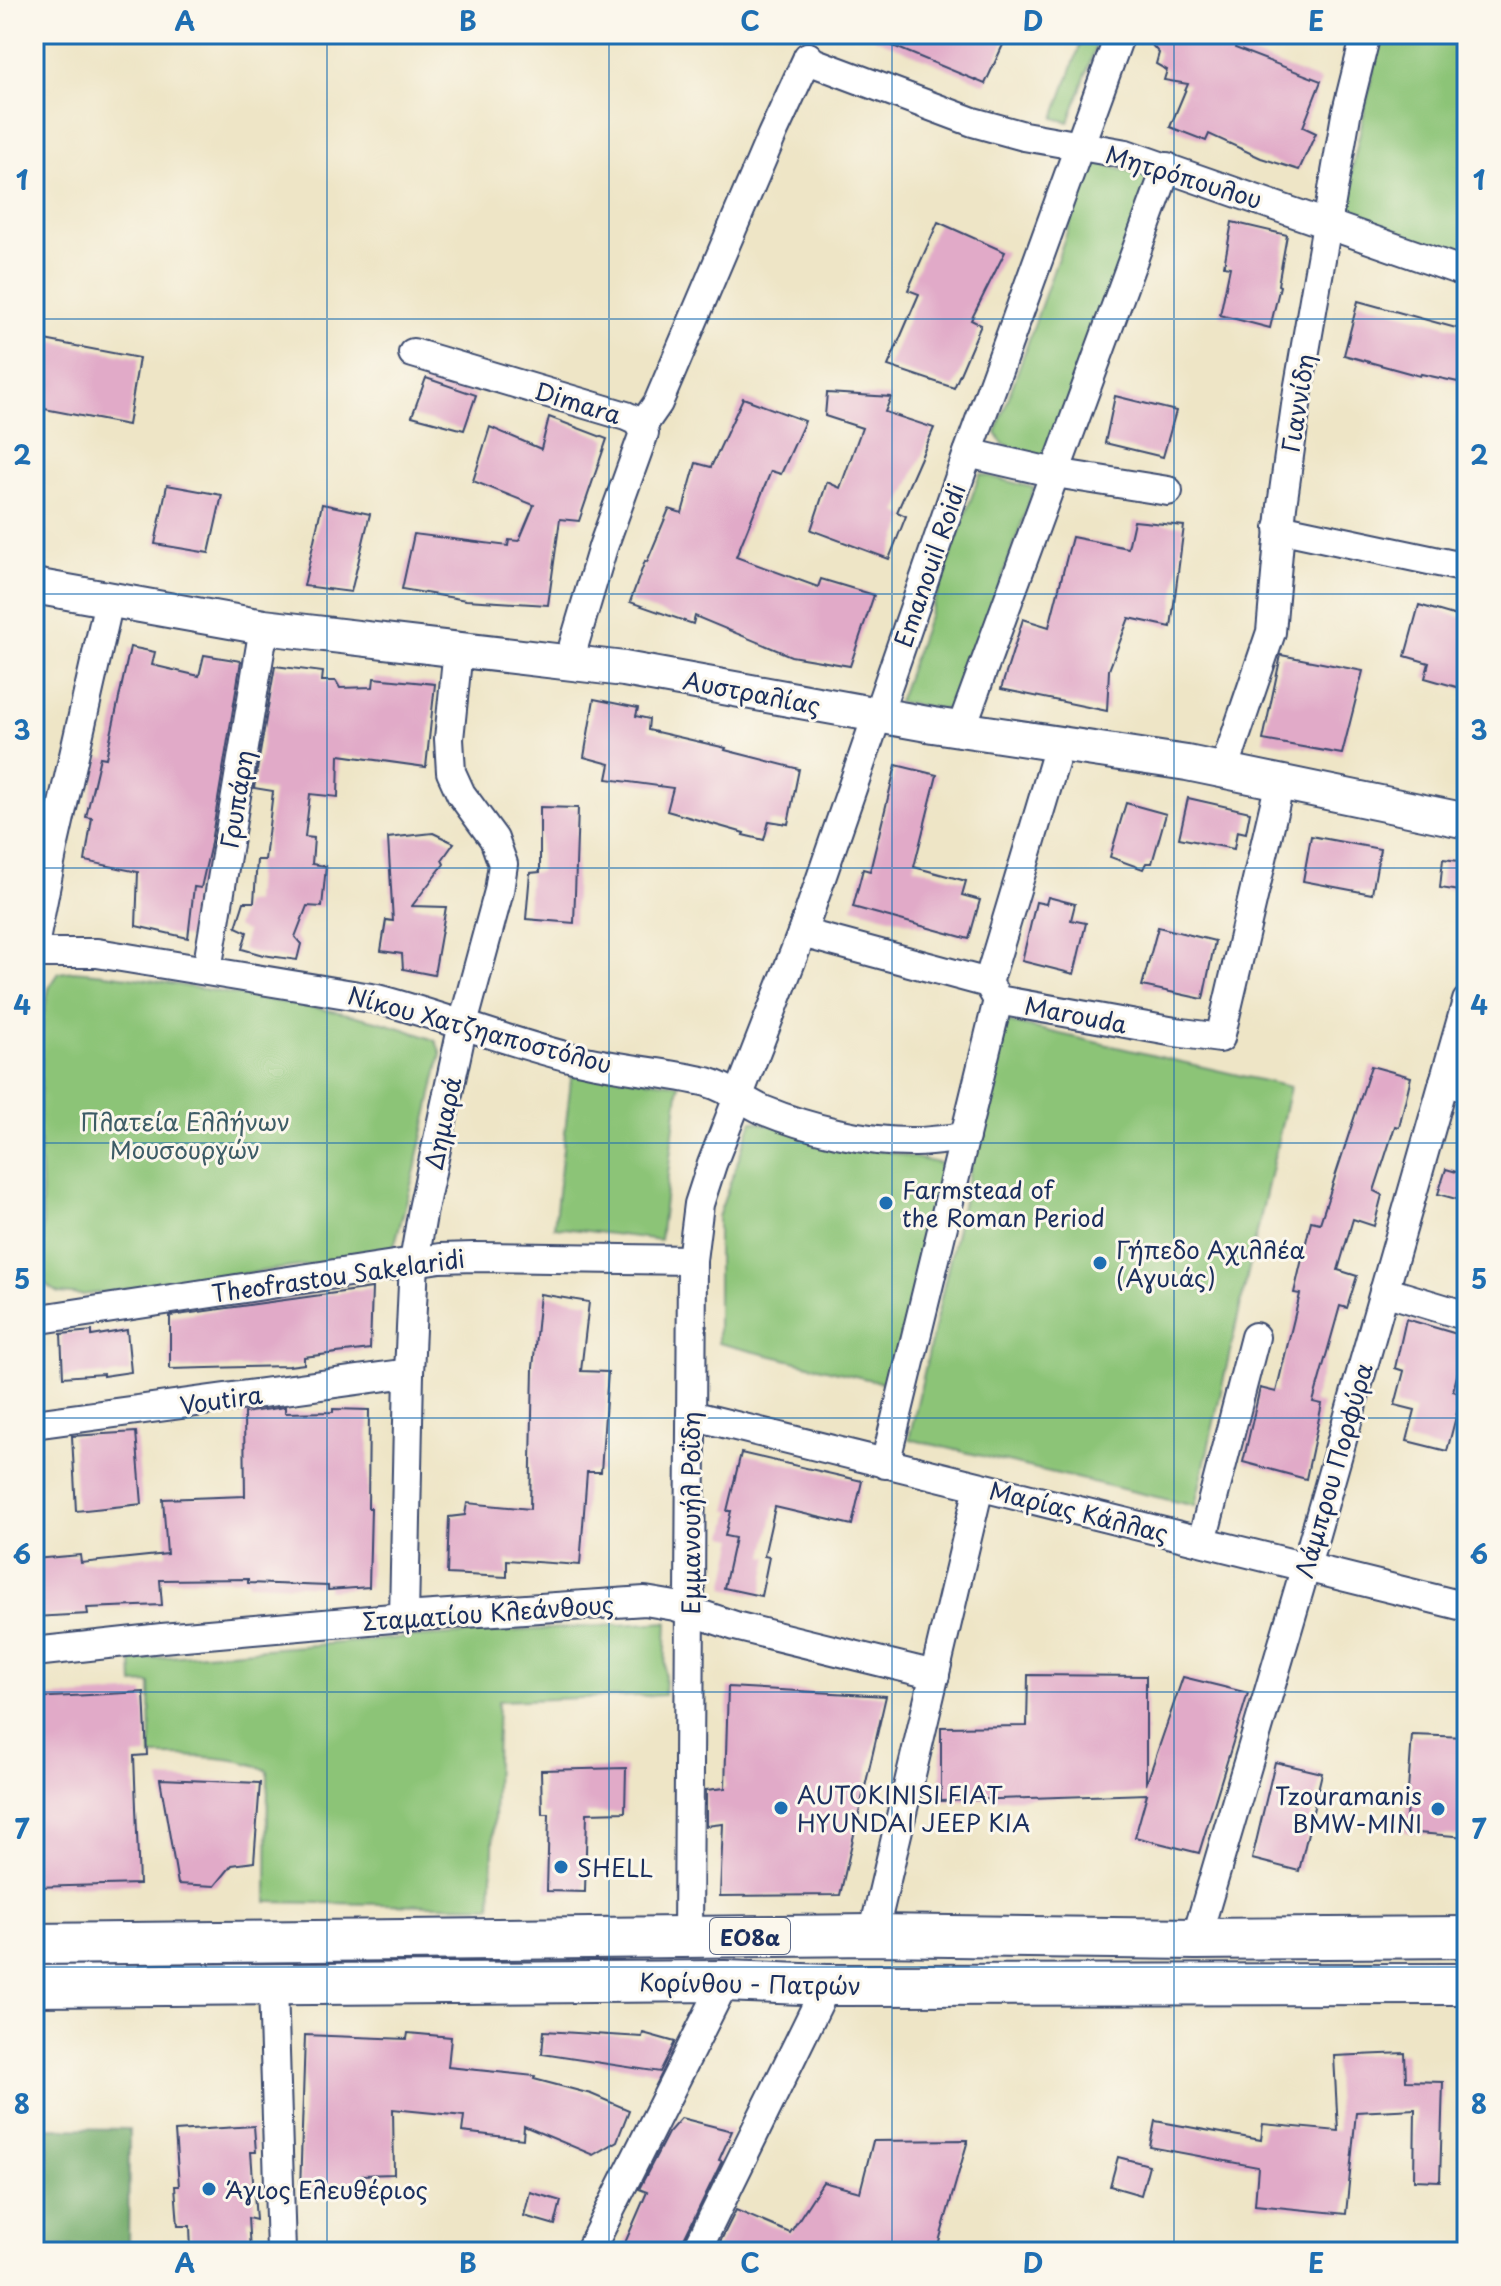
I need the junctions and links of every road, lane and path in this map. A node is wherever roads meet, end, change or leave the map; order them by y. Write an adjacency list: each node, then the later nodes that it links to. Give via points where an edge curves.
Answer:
1 (1120, 34): 4 (street, Emanouil Roidi)
2 (1366, 34): 6 (street, Γιαννίδη, via 1346,115)
3 (807, 46): 4 (street, Μητρόπουλου, via 813,62 973,122); 9 (street, via 658,403)
4 (1079, 146): 5 (street, Μητρόπουλου); 10 (street, Emanouil Roidi)
5 (1167, 167): 6 (street, Μητρόπουλου); 11 (street)
6 (1329, 224): 7 (street, Μητρόπουλου); 13 (street, Γιαννίδη)
7 (1467, 273)
8 (413, 353): 9 (street, Dimara, via 626,416)
9 (642, 426): 19 (street, Dimara, via 641,444)
10 (968, 453): 11 (street); 20 (street, Emanouil Roidi)
11 (1055, 473): 12 (street); 21 (street)
12 (1168, 491)
13 (1279, 528): 14 (street); 23 (street, Γιαννίδη, via 1271,632)
14 (1467, 568)
15 (34, 586): 16 (main road, Αυστραλίας)
16 (109, 601): 17 (main road, Αυστραλίας); 27 (street)
17 (264, 627): 18 (main road, Αυστραλίας); 29 (street, Γρυπάρη)
18 (458, 649): 19 (main road, Αυστραλίας); 32 (street, Δημαρά, via 451,772 494,839 503,864)
19 (569, 661): 20 (main road, Αυστραλίας)
20 (876, 716): 21 (main road, Αυστραλίας); 26 (street, Emanouil Roidi)
21 (961, 729): 22 (main road, Αυστραλίας)
22 (1060, 743): 23 (main road, Αυστραλίας); 30 (street)
23 (1224, 770): 24 (main road, Αυστραλίας)
24 (1280, 782): 25 (main road, Αυστραλίας); 30 (street, Marouda, via 1220,1038)
25 (1467, 821)
26 (802, 933): 30 (street, Marouda); 34 (street, Emanouil Roidi)
27 (34, 946)
28 (34, 953): 29 (street, Νίκου Χατζηαποστόλου, via 97,953)
29 (207, 970): 32 (street, Νίκου Χατζηαποστόλου, via 377,999)
30 (993, 991): 35 (street)
31 (1467, 1001): 33 (street, Λάμπρου Πορφύρα)
32 (463, 1024): 34 (street, Νίκου Χατζηαποστόλου, via 577,1059 707,1082); 37 (street, Δημαρά)
33 (1455, 1085): 38 (street, Λάμπρου Πορφύρα)
34 (740, 1097): 35 (street, Νίκου Χατζηαποστόλου, via 775,1114 864,1137 916,1142); 36 (street, Εμμανουήλ Ροΐδη, via 699,1204)
35 (965, 1137): 45 (street)
36 (692, 1260): 37 (street, Theofrastou Sakelaridi, via 475,1257); 43 (street, Εμμανουήλ Ροΐδη)
37 (414, 1262): 40 (street, Theofrastou Sakelaridi); 42 (street, Δημαρά)
38 (1384, 1291): 39 (street); 48 (street, Λάμπρου Πορφύρα)
39 (1467, 1316)
40 (34, 1320)
41 (1255, 1337): 47 (street)
42 (409, 1373): 44 (street, Voutira); 51 (street, Δημαρά)
43 (691, 1415): 45 (street, Μαρίας Κάλλας); 50 (street, Εμμανουήλ Ροΐδη)
44 (34, 1424)
45 (885, 1464): 46 (street, Μαρίας Κάλλας)
46 (979, 1487): 47 (street, Μαρίας Κάλλας); 53 (street)
47 (1202, 1541): 48 (street, Μαρίας Κάλλας)
48 (1306, 1566): 49 (street, Μαρίας Κάλλας); 57 (street, Λάμπρου Πορφύρα)
49 (1467, 1607)
50 (689, 1611): 51 (street, Σταματίου Κλεάνθους, via 663,1603 615,1602); 53 (street, Σταματίου Κλεάνθους); 55 (street, Εμμανουήλ Ροΐδη)
51 (404, 1617): 52 (street, Σταματίου Κλεάνθους)
52 (34, 1652)
53 (935, 1675): 54 (street)
54 (873, 1935): 55 (highway, Κορίνθου - Πατρών / ΕΟ8α); 57 (highway, Κορίνθου - Πατρών / ΕΟ8α)
55 (688, 1937): 58 (highway, Κορίνθου - Πατρών / ΕΟ8α)
56 (1467, 1937): 57 (highway, Κορίνθου - Πατρών / ΕΟ8α)
57 (1196, 1939)
58 (34, 1944)
59 (725, 1981): 61 (highway, Κορίνθου - Πατρών / ΕΟ8α); 62 (highway, Κορίνθου - Πατρών / ΕΟ8α); 65 (street)
60 (1467, 1984): 62 (highway, Κορίνθου - Πατρών / ΕΟ8α)
61 (273, 1985): 63 (highway, Κορίνθου - Πατρών / ΕΟ8α); 64 (street)
62 (827, 1985): 66 (street)
63 (34, 1986)
64 (281, 2252)
65 (589, 2252)
66 (696, 2252)

